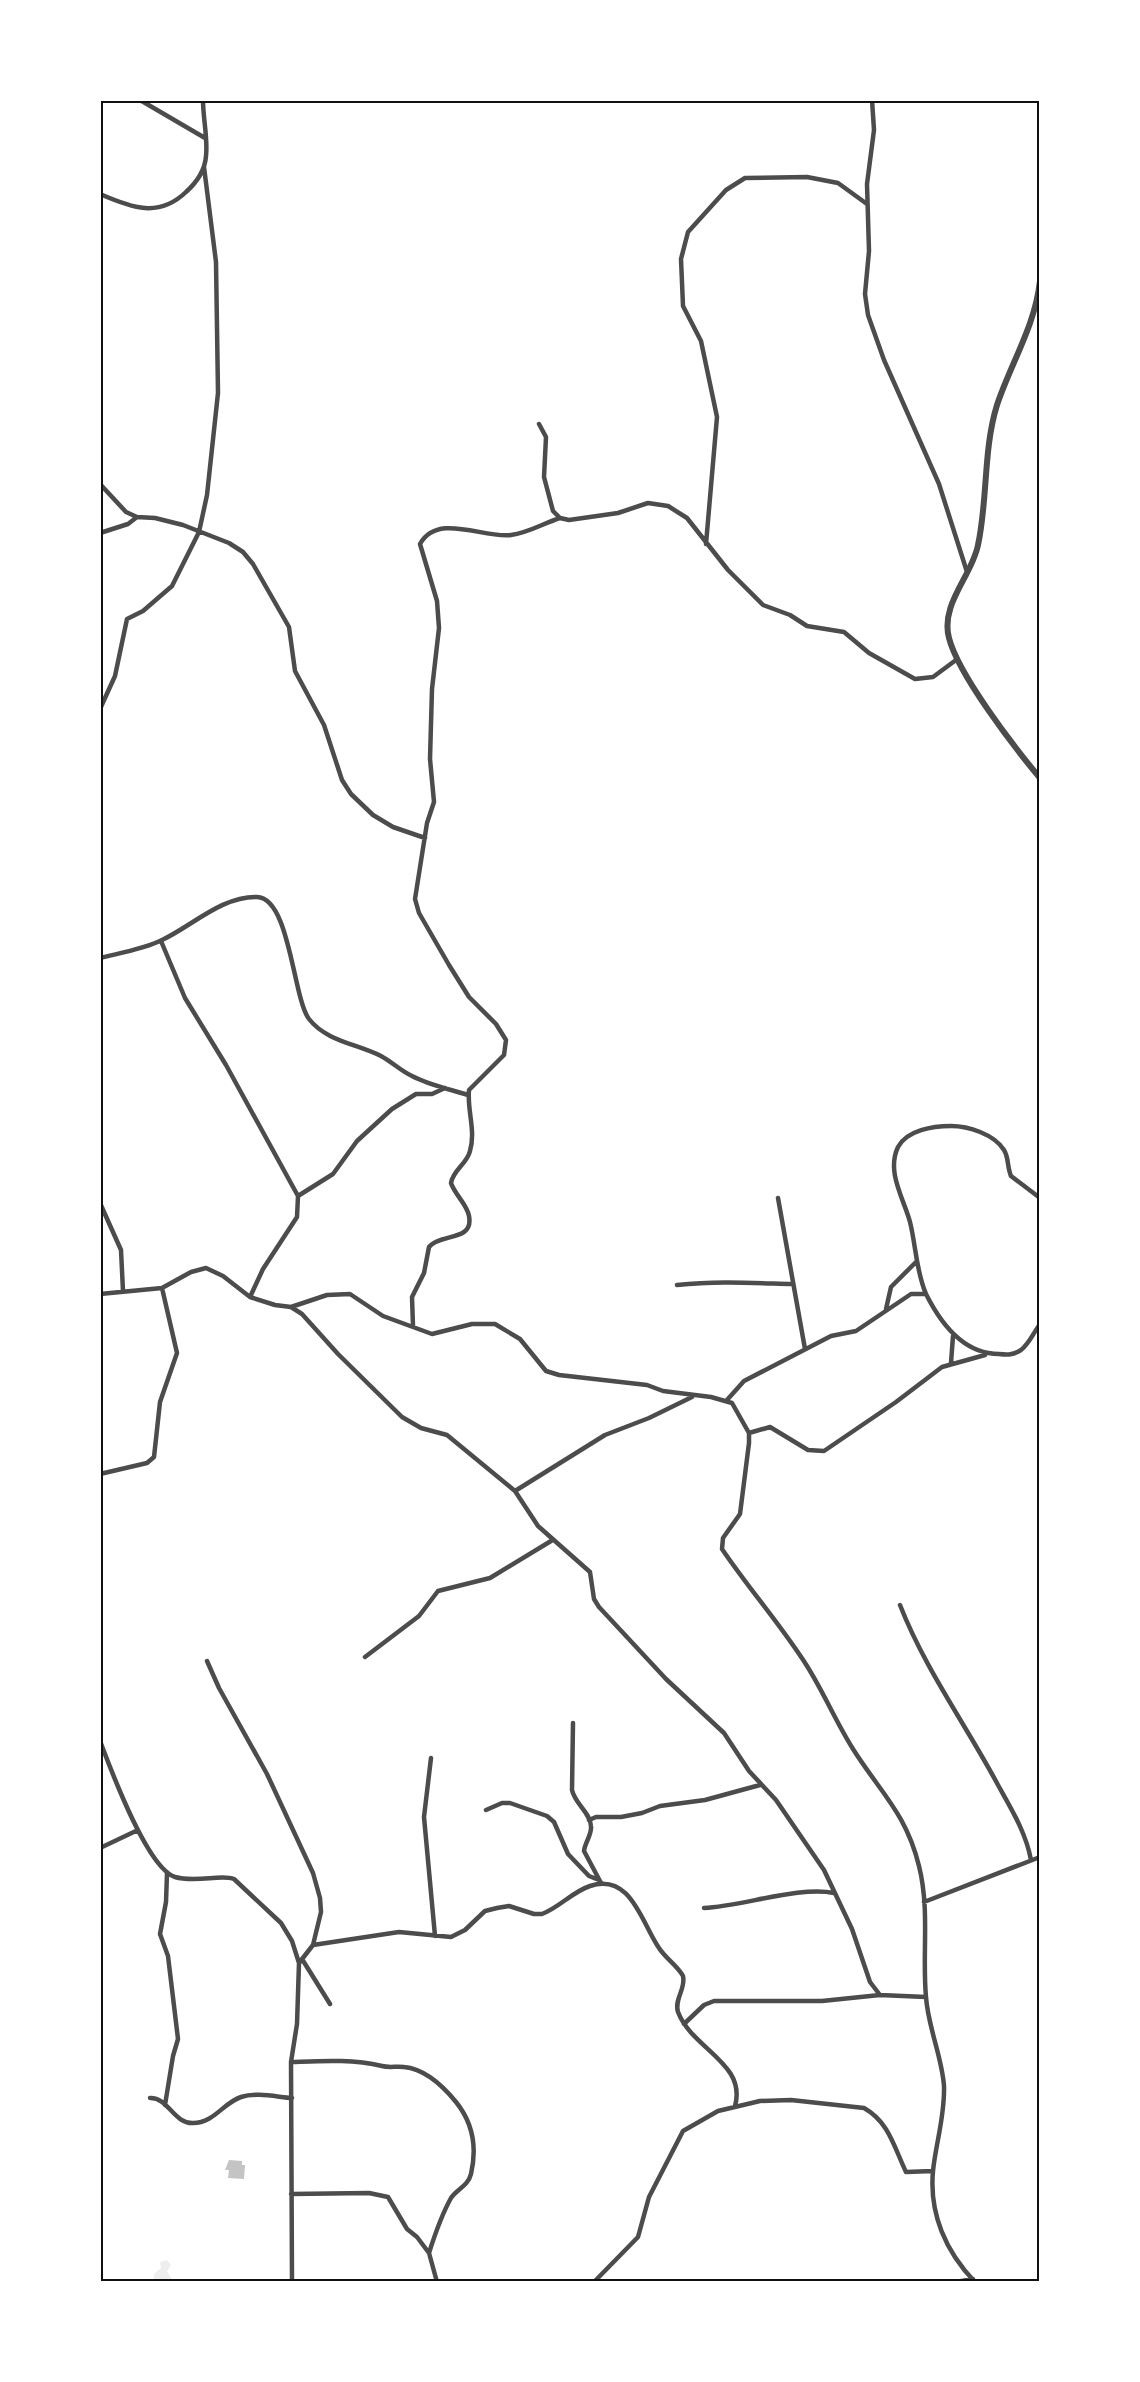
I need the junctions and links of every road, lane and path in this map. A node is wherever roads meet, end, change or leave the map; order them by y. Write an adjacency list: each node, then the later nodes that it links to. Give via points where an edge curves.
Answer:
1 (140, 100): 4 (street)
2 (203, 100): 4 (street)
3 (872, 100): 7 (street, via 874,130)
4 (205, 138): 5 (street)
5 (204, 167): 6 (street, via 192,187 164,208 142,208); 13 (street, via 216,262 218,393)
6 (100, 194)
7 (867, 204): 15 (street, via 838,183 807,177 745,178 726,190 688,232 681,259 683,306 701,341 717,417); 16 (street, via 868,315 939,484)
8 (1040, 281): 16 (street, via 1027,334 997,405 978,546)
9 (539, 424): 12 (street, via 546,437 544,477 551,507)
10 (100, 484): 11 (street, via 118,506)
11 (137, 517): 13 (street, via 155,518); 14 (street)
12 (560, 518): 15 (street, via 584,519 658,503 687,518); 20 (street, via 514,535 441,529 421,542 421,555 437,602 439,628 432,689 430,759 434,802)
13 (199, 532): 18 (street, via 172,586 143,611 127,619 115,676); 20 (street, via 237,547 257,570 289,627 295,671 317,709 342,780 351,794 393,827)
14 (100, 533)
15 (706, 544): 17 (street, via 763,605 807,626 844,632 869,653 909,677 933,678)
16 (967, 572): 17 (street, via 948,613 948,636)
17 (956, 660): 19 (street)
18 (100, 709)
19 (1040, 778)
20 (425, 838): 24 (street, via 415,891 419,913 469,997 506,1040 504,1055 470,1086)
21 (161, 941): 22 (street); 23 (street, via 231,903 264,899 274,909 284,933 301,1005 309,1019 331,1037 381,1056 410,1076); 25 (street, via 185,998)
22 (100, 958)
23 (445, 1088): 24 (street); 25 (street, via 432,1094 416,1094 392,1109 357,1141 333,1174)
24 (468, 1095): 40 (street, via 472,1144 452,1183 469,1214 469,1224 459,1236 439,1239 429,1247 424,1273 412,1297)
25 (298, 1196): 36 (street, via 297,1216)
26 (778, 1198): 30 (street)
27 (1040, 1198): 29 (street, via 1011,1176 1000,1146 976,1131 936,1127 905,1138 897,1150 894,1167)
28 (100, 1203): 33 (street, via 121,1250)
29 (917, 1261): 35 (street); 38 (street, via 891,1287)
30 (792, 1284): 31 (street, via 738,1280); 42 (street)
31 (677, 1285)
32 (162, 1288): 33 (street); 36 (street, via 206,1268); 48 (street, via 177,1353 160,1402 154,1457 147,1463)
33 (123, 1291): 34 (street)
34 (100, 1294)
35 (926, 1294): 38 (street, via 911,1294); 41 (street)
36 (250, 1297): 37 (street)
37 (291, 1307): 40 (street, via 327,1295 350,1294 383,1316); 49 (street, via 402,1417 421,1428 447,1435)
38 (886, 1309): 42 (street, via 856,1331 831,1336)
39 (1040, 1324): 43 (street, via 1023,1348 1012,1354)
40 (412, 1326): 45 (street, via 432,1334 472,1324 495,1324 520,1339 546,1371)
41 (953, 1336): 43 (street); 44 (street)
42 (805, 1349): 46 (street, via 744,1381)
43 (988, 1354): 44 (street)
44 (951, 1363): 47 (street, via 824,1451 808,1450 770,1427)
45 (693, 1396): 46 (street); 49 (street, via 605,1435)
46 (727, 1400): 47 (street, via 737,1409)
47 (749, 1433): 67 (street, via 740,1514 723,1538 722,1549 802,1658 841,1731 896,1808 910,1836)
48 (100, 1474)
49 (515, 1491): 50 (street)
50 (551, 1541): 52 (street, via 490,1578 438,1591 419,1616); 57 (street, via 590,1572 594,1599 599,1606 666,1679 724,1733)
51 (900, 1605): 63 (street, via 931,1672 974,1739 1024,1832)
52 (365, 1657)
53 (207, 1661): 70 (street, via 267,1774 313,1873 321,1912)
54 (573, 1723): 59 (street, via 573,1798)
55 (100, 1741): 60 (street)
56 (431, 1758): 69 (street, via 424,1817)
57 (760, 1785): 59 (street, via 642,1813); 66 (street, via 776,1800)
58 (486, 1810): 65 (street, via 510,1803 547,1816 554,1822 568,1854 589,1876)
59 (589, 1820): 65 (street, via 591,1830 584,1851)
60 (138, 1830): 61 (street); 64 (street)
61 (100, 1848)
62 (1040, 1857): 63 (street)
63 (1031, 1860): 67 (street)
64 (167, 1874): 71 (street, via 200,1881 227,1877 234,1880 281,1923); 79 (street, via 160,1934 168,1956 178,2039)
65 (600, 1881): 69 (street, via 542,1914 509,1906 497,1908 485,1911 459,1934 444,1938); 75 (street, via 629,1895 659,1949 679,1970 684,1982 676,2005)
66 (834, 1893): 68 (street, via 812,1890 729,1907); 72 (street, via 852,1929 870,1982)
67 (924, 1902): 73 (street)
68 (704, 1908)
69 (435, 1935): 70 (street, via 399,1932)
70 (313, 1945): 71 (street)
71 (300, 1961): 74 (street); 76 (street)
72 (880, 1995): 73 (street); 75 (street, via 822,2001 714,2001)
73 (926, 1997): 81 (street, via 944,2083 944,2112)
74 (330, 2004)
75 (684, 2024): 80 (street, via 735,2080)
76 (291, 2062): 78 (street); 83 (street, via 349,2060 421,2071 463,2111 473,2130 471,2173 452,2197)
77 (150, 2098): 79 (street)
78 (292, 2098): 79 (street, via 242,2096 210,2118 193,2123); 82 (street)
79 (165, 2105)
80 (735, 2106): 81 (street, via 777,2099 864,2108 889,2131 906,2172); 87 (street, via 683,2131 649,2198 638,2237)
81 (933, 2171): 84 (street, via 939,2225 948,2247)
82 (291, 2193): 83 (street, via 381,2193 394,2204 407,2229); 85 (street)
83 (429, 2253): 86 (street)
84 (974, 2280): 88 (street)
85 (292, 2282)
86 (437, 2282)
87 (594, 2282)
88 (956, 2282)

